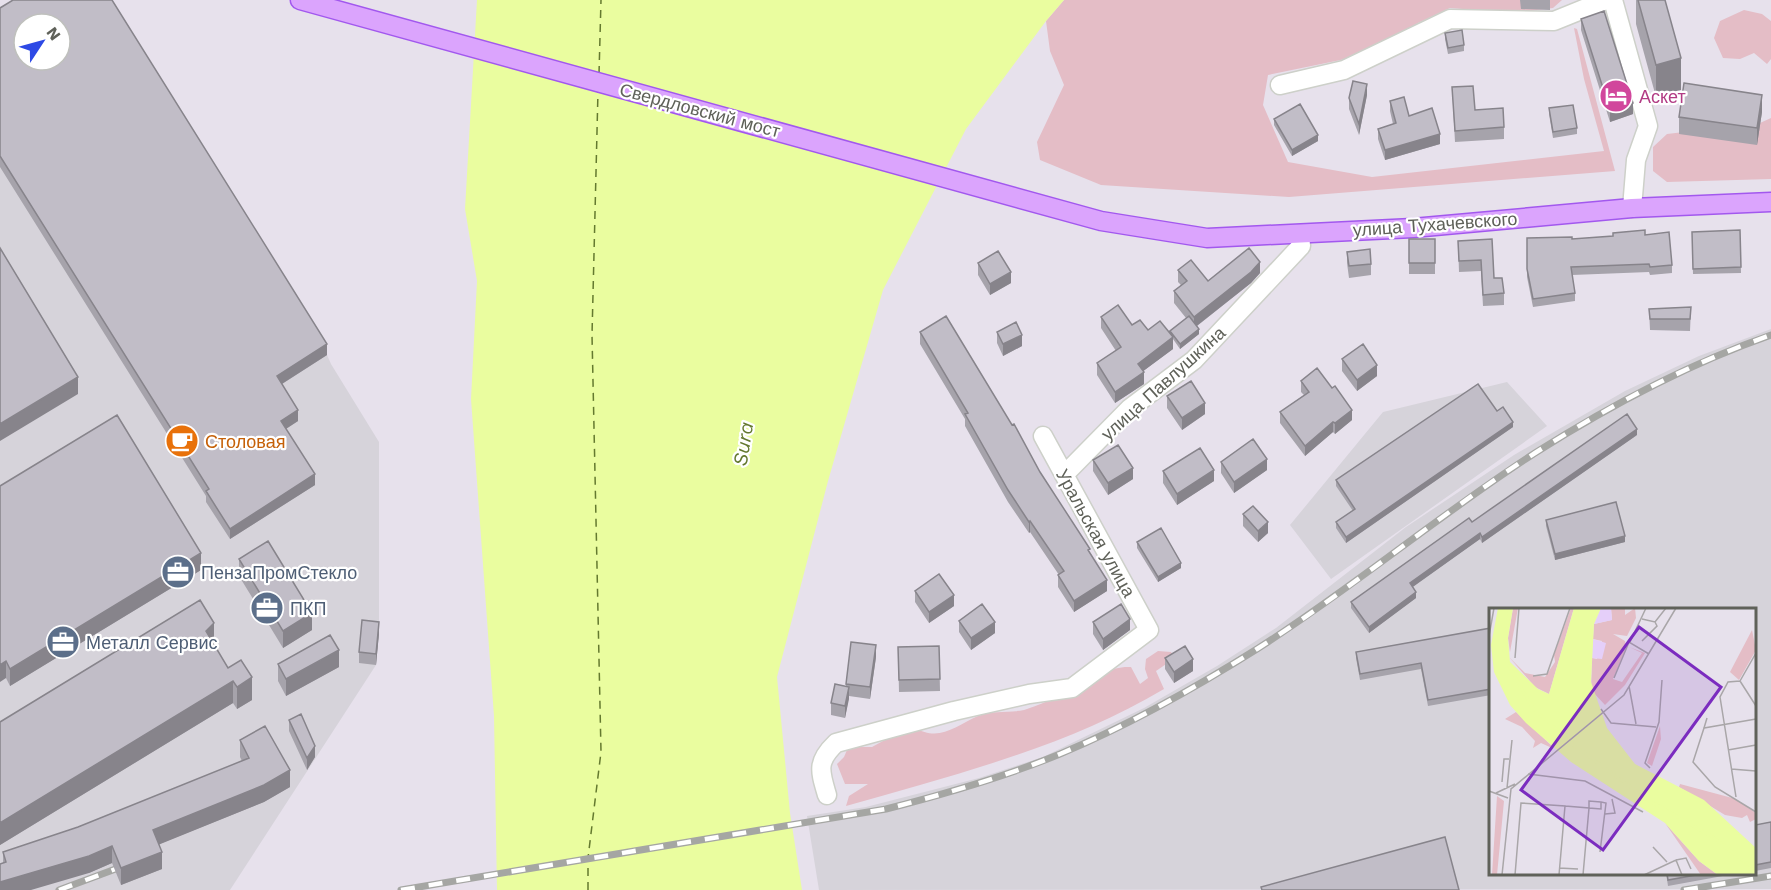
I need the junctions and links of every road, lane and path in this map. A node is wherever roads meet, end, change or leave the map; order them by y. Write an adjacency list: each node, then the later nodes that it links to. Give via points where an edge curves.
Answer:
1 (300, 0): 7 (main road, Свердловский мост)
2 (1606, 0): 4 (street, via 1554,21 1450,19 1344,70)
3 (1613, 0): 6 (street, via 1648,126 1636,160)
4 (1280, 85)
5 (1771, 202): 6 (main road, улица Тухачевского)
6 (1632, 208): 8 (main road, улица Тухачевского)
7 (1101, 221): 8 (main road, улица Тухачевского, via 1207,238)
8 (1300, 234): 10 (street, улица Павлушкина, via 1301,246 1221,333 1194,360 1129,410)
9 (1042, 436): 10 (street, Уральская улица)
10 (1064, 475): 11 (street, Уральская улица, via 1149,630 1072,688 954,711 836,743 826,753 820,769)
11 (827, 795)

